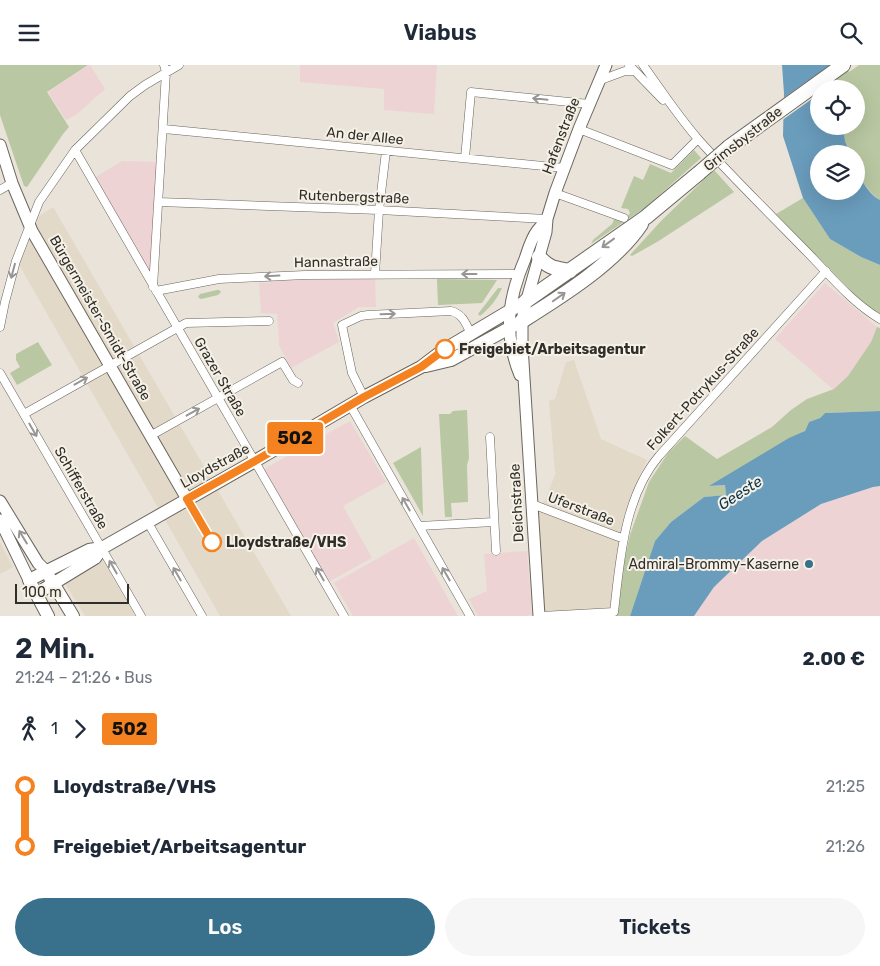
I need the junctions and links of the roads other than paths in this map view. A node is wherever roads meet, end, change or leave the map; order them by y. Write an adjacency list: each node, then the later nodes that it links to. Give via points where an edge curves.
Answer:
1 (179, 65): 6 (street)
2 (606, 65): 7 (main road, Hafenstraße)
3 (643, 65): 9 (street)
4 (843, 65): 23 (highway, Grimsbystraße, bridge, via 735,142)
5 (632, 68): 7 (street); 9 (street)
6 (165, 69): 10 (street); 14 (street, via 130,96)
7 (598, 81): 8 (main road, Hafenstraße)
8 (588, 104): 11 (main road, Hafenstraße); 16 (street, one-way to 16, via 471,92)
9 (679, 115): 12 (street)
10 (164, 129): 15 (street, An der Allee); 21 (street)
11 (579, 129): 12 (street, via 672,165); 17 (main road, Hafenstraße)
12 (698, 139): 29 (street)
13 (0, 145): 18 (main road, Bürgermeister-Smidt-Straße)
14 (75, 150): 26 (street, via 39,202); 32 (street, Grazer Straße)
15 (386, 151): 16 (street, An der Allee); 22 (street)
16 (466, 159): 17 (street, An der Allee)
17 (564, 168): 20 (main road, Hafenstraße)
18 (12, 183): 19 (street); 26 (main road, Bürgermeister-Smidt-Straße)
19 (0, 190)
20 (555, 193): 24 (street); 25 (main road, Hafenstraße)
21 (159, 202): 22 (street, Rutenbergstraße); 32 (street)
22 (379, 210): 25 (street, Rutenbergstraße); 30 (street)
23 (646, 217): 28 (highway, Grimsbystraße, one-way to 28); 37 (highway, Grimsbystraße, one-way to 23, via 595,271 624,246)
24 (624, 218)
25 (547, 219): 27 (main road, Hafenstraße); 31 (main road, Hafenstraße, via 536,232)
26 (30, 226): 38 (street, one-way to 38, via 16,261); 42 (main road, Bürgermeister-Smidt-Straße)
27 (539, 257): 28 (highway, via 547,266); 33 (main road, Hafenstraße)
28 (570, 271): 33 (highway, Grimsbystraße)
29 (826, 271): 35 (street); 60 (street, Folkert-Potrykus-Straße, via 654,462 642,481)
30 (374, 274): 31 (street, Hannastraße, one-way to 30); 32 (street, Hannastraße, one-way to 32, via 219,279)
31 (518, 274): 34 (main road, Hafenstraße)
32 (155, 289): 39 (street, Grazer Straße)
33 (526, 301): 34 (main road, Grimsbystraße); 37 (main road, Hafenstraße)
34 (510, 311): 40 (main road, Deichstraße); 41 (main road, Lloydstraße)
35 (880, 319)
36 (269, 321): 39 (street, via 186,323)
37 (522, 321): 40 (main road); 45 (main road, Deichstraße)
38 (0, 327)
39 (177, 327): 42 (street); 47 (street, Grazer Straße)
40 (509, 328): 41 (main road); 45 (main road, Deichstraße)
41 (475, 339): 46 (main road, Lloydstraße, via 451,360 421,367); 46 (street, one-way to 41, via 352,373 342,325 368,315 451,311 461,316)
42 (110, 365): 49 (street, one-way to 42); 50 (main road, Bürgermeister-Smidt-Straße)
43 (0, 373): 49 (street, Schifferstraße)
44 (298, 383): 47 (street, via 282,362)
45 (526, 388): 55 (main road, Deichstraße)
46 (364, 397): 48 (main road, Lloydstraße)
47 (218, 398): 50 (street, one-way to 47); 52 (street, Grazer Straße)
48 (350, 405): 52 (main road, Lloydstraße); 59 (street, one-way to 48)
49 (24, 414): 61 (street, Schifferstraße, one-way to 61)
50 (150, 436): 53 (main road, Bürgermeister-Smidt-Straße)
51 (490, 437): 58 (street)
52 (255, 461): 53 (main road, Lloydstraße); 71 (street, Grazer Straße, one-way to 52)
53 (187, 499): 57 (main road, Lloydstraße)
54 (0, 501): 63 (main road, one-way to 54)
55 (532, 504): 60 (street, Uferstraße); 73 (main road, Deichstraße)
56 (0, 520): 64 (main road)
57 (147, 521): 61 (main road, Lloydstraße); 70 (street, one-way to 57)
58 (494, 522): 59 (street); 62 (street)
59 (419, 526): 72 (street, one-way to 59)
60 (624, 539): 73 (street, Uferstraße, via 614,612)
61 (102, 548): 63 (main road, Lloydstraße, via 89,550); 65 (main road, Lloydstraße, via 95,558); 69 (street, Schifferstraße, one-way to 61)
62 (496, 551)
63 (46, 571): 64 (main road, Lloydstraße); 65 (main road)
64 (29, 580): 66 (main road)
65 (54, 583): 66 (main road, Lloydstraße); 68 (main road)
66 (36, 594): 67 (main road)
67 (48, 616)
68 (73, 616)
69 (141, 616)
70 (202, 616)
71 (344, 616)
72 (470, 616)
73 (540, 616)

